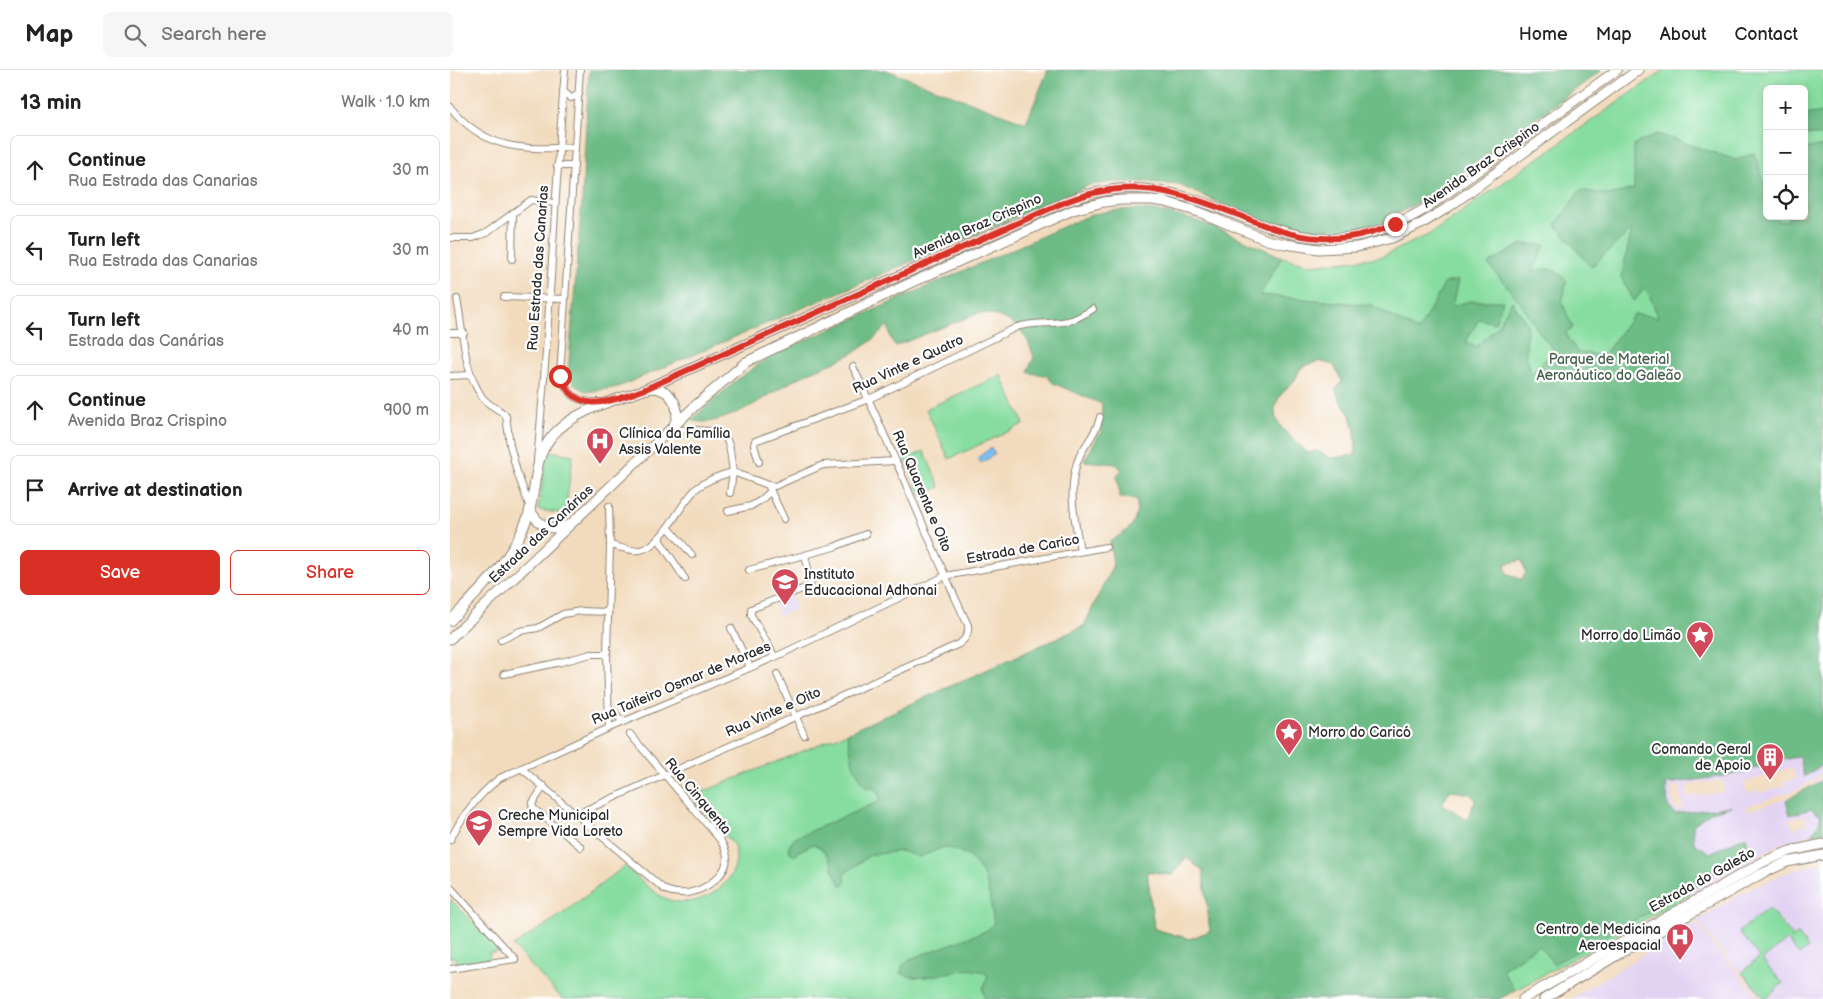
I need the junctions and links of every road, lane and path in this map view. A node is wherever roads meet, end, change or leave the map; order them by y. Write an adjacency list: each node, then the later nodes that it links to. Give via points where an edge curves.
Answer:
1 (565, 70): 5 (street, Rua Estrada das Canarias)
2 (580, 70): 6 (street, Rua Estrada das Canarias)
3 (1617, 70): 26 (main road, Avenida Braz Crispino, via 1425,209 1374,232 1338,238 1303,236 1277,230 1171,192 1134,188 1093,192)
4 (1638, 70): 30 (main road, Avenida Braz Crispino, via 1447,208 1392,238 1357,247 1303,248 1267,240 1166,202 1129,200 1088,205 906,285 753,358 723,380)
5 (563, 91): 6 (street, via 571,98); 9 (street, Rua Estrada das Canarias)
6 (579, 93): 8 (street, Rua Estrada das Canarias)
7 (450, 107): 9 (street, via 468,126 493,142 512,147)
8 (575, 147): 9 (street); 11 (street, Rua Estrada das Canarias)
9 (558, 148): 10 (street, Rua Estrada das Canarias)
10 (557, 166): 11 (street); 12 (street, Rua Estrada das Canarias)
11 (574, 166): 19 (street, Rua Estrada das Canarias)
12 (555, 204): 13 (street, via 531,200); 17 (street, Rua Estrada das Canarias)
13 (513, 213): 14 (street, via 486,233 472,238); 15 (street)
14 (450, 238)
15 (512, 259)
16 (504, 297): 17 (street)
17 (548, 298): 19 (street); 33 (street, Rua Estrada das Canarias)
18 (457, 299): 22 (street)
19 (565, 299): 28 (street, Rua Estrada das Canarias, via 560,376 565,388 571,395 588,403)
20 (1093, 309): 27 (street, Rua Vinte e Quatro, via 1066,322 1031,323 1016,328)
21 (450, 333): 22 (street)
22 (464, 333): 24 (street, via 464,353)
23 (853, 367): 27 (street, Rua Quarenta e Oito)
24 (470, 375): 25 (street); 38 (street, via 482,398 506,416 510,445)
25 (450, 376)
26 (643, 390): 28 (main road, Estrada das Canárias); 30 (main road, via 662,390 672,397 677,415)
27 (869, 399): 31 (street, Rua Quarenta e Oito); 32 (street, Rua Vinte e Quatro, via 755,440)
28 (608, 402): 33 (main road, Estrada das Canárias, via 561,428 543,450)
29 (1100, 417): 47 (street, via 1072,480 1072,505)
30 (671, 429): 34 (street, via 722,434 728,442); 41 (main road, Estrada das Canárias)
31 (895, 461): 35 (street, via 823,465); 51 (street, Rua Quarenta e Oito)
32 (759, 462)
33 (536, 467): 38 (main road, Estrada das Canárias)
34 (733, 472): 35 (street); 36 (street); 42 (street, via 711,479 697,488)
35 (769, 488): 39 (street, via 761,500 751,506); 40 (street)
36 (730, 493)
37 (608, 506): 45 (street)
38 (530, 509): 41 (main road, via 536,520 546,527); 54 (main road, Estrada das Canárias, via 521,536 496,574)
39 (728, 511)
40 (784, 519)
41 (570, 525): 57 (main road, Estrada das Canárias)
42 (668, 527): 44 (street); 48 (street)
43 (866, 534): 49 (street)
44 (658, 538): 45 (street, via 651,546 640,550); 52 (street)
45 (610, 545): 53 (street)
46 (1106, 547): 47 (street, Estrada de Carico)
47 (1080, 551): 51 (street, Estrada de Carico)
48 (692, 555)
49 (805, 555): 50 (street); 60 (street, via 810,586 751,609 750,614)
50 (749, 570)
51 (945, 576): 55 (street, Rua Quarenta e Oito); 60 (street, Rua Taifeiro Osmar de Moraes)
52 (685, 579)
53 (607, 612): 58 (street, via 564,614 538,628 520,631); 59 (street)
54 (450, 621)
55 (968, 625): 65 (street, Rua Vinte e Oito, via 968,634 959,644)
56 (731, 628): 61 (street)
57 (450, 639)
58 (501, 640)
59 (607, 654): 62 (street, via 591,654); 64 (street)
60 (775, 657): 61 (street, Rua Taifeiro Osmar de Moraes)
61 (750, 667): 66 (street, Rua Taifeiro Osmar de Moraes)
62 (504, 674)
63 (777, 674): 65 (street)
64 (609, 707): 66 (street); 67 (street)
65 (796, 715): 69 (street); 71 (street, Rua Vinte e Oito)
66 (623, 722): 67 (street, Rua Taifeiro Osmar de Moraes)
67 (609, 728): 70 (street, Rua Taifeiro Osmar de Moraes)
68 (630, 734): 71 (street, Rua Cinquenta)
69 (804, 735)
70 (521, 768): 72 (street); 74 (street, Rua Taifeiro Osmar de Moraes, via 491,785 466,813)
71 (664, 775): 73 (street, Rua Vinte e Oito); 73 (street, Rua Cinquenta, via 717,835 727,854 718,876 708,885 690,893 665,890)
72 (544, 786): 73 (street); 76 (street, via 533,800 533,808)
73 (576, 814)
74 (450, 840)
75 (1823, 844): 80 (main road, Estrada do Galeão, via 1790,851 1763,862)
76 (581, 848)
77 (1823, 855): 81 (main road, Estrada do Galeão, via 1787,862 1760,874)
78 (450, 887): 79 (street, via 515,959)
79 (450, 970)
80 (1523, 999)
81 (1544, 999)

